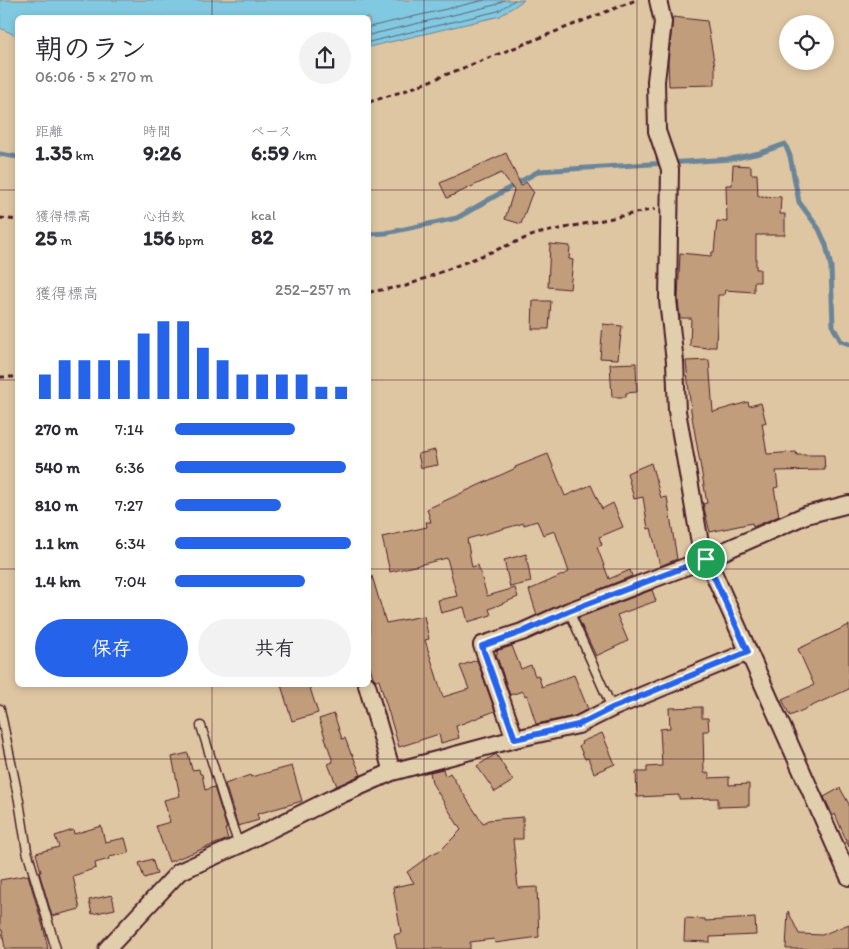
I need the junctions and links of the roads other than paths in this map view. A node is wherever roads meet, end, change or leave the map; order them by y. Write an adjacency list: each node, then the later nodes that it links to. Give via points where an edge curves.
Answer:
1 (658, 0): 3 (street, via 663,22 655,100 657,131 670,169 668,300 677,411 700,543)
2 (849, 504): 3 (street, via 806,515)
3 (706, 559): 4 (street); 5 (street)
4 (569, 611): 7 (lane); 10 (street, via 482,646)
5 (748, 652): 7 (street); 13 (street)
6 (368, 687): 11 (street)
7 (612, 708): 10 (street, via 578,725)
8 (0, 709): 14 (lane, via 27,851)
9 (201, 726): 12 (lane)
10 (515, 739): 11 (street)
11 (392, 772): 12 (street)
12 (239, 845): 15 (street, via 179,872)
13 (849, 877)
14 (56, 949)
15 (107, 949)

